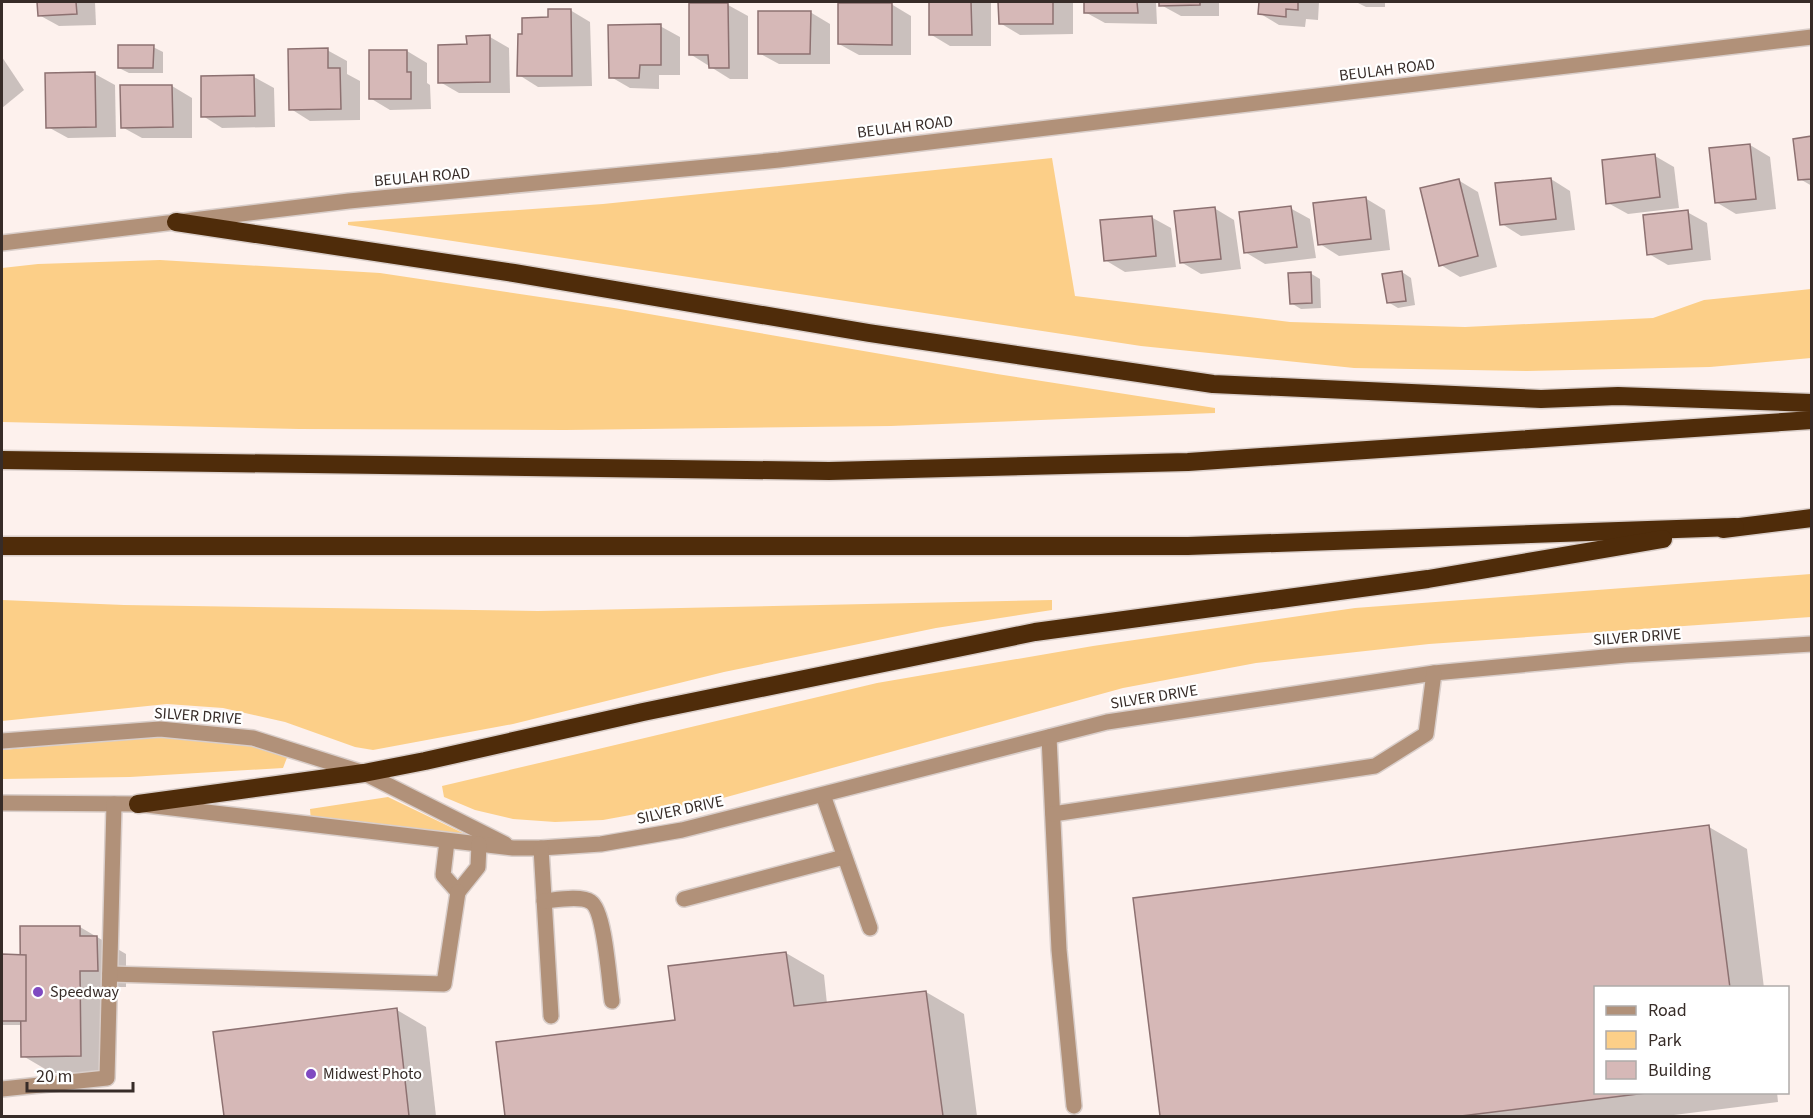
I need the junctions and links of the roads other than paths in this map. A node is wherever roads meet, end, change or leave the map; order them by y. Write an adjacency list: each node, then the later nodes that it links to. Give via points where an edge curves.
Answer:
1 (1812, 37): 2 (street, BEULAH ROAD, via 779,160)
2 (176, 222): 3 (street, BEULAH ROAD); 4 (highway, via 1213,384 1540,399 1618,396)
3 (2, 243)
4 (1812, 403)
5 (1812, 420): 6 (highway, via 1188,462 830,471)
6 (2, 460)
7 (1812, 518): 8 (highway)
8 (1735, 527): 9 (highway, via 1188,546); 14 (highway, via 1428,579 1035,632 643,711)
9 (2, 546)
10 (1812, 644): 11 (street, SILVER DRIVE)
11 (1434, 672): 12 (street, SILVER DRIVE, via 1107,722); 19 (street, via 1426,734 1375,766)
12 (1049, 737): 15 (street, SILVER DRIVE); 19 (street)
13 (2, 741): 14 (street, SILVER DRIVE, via 160,729 253,738)
14 (364, 773): 18 (highway); 22 (street, SILVER DRIVE)
15 (823, 795): 23 (street, SILVER DRIVE, via 682,830 602,844); 24 (street)
16 (2, 803): 17 (street, SILVER DRIVE)
17 (114, 804): 18 (street, SILVER DRIVE); 29 (street)
18 (138, 804): 20 (street, SILVER DRIVE)
19 (1053, 814): 33 (street, via 1059,950)
20 (447, 841): 21 (street, SILVER DRIVE); 25 (street, via 443,875)
21 (480, 844): 22 (street, SILVER DRIVE); 25 (street, via 478,867)
22 (513, 848): 23 (street, SILVER DRIVE)
23 (541, 848): 27 (street)
24 (844, 857): 26 (street); 28 (street)
25 (458, 892): 29 (street, via 444,984)
26 (684, 899)
27 (544, 902): 30 (street, via 584,899 596,908); 31 (street)
28 (870, 928)
29 (110, 975): 32 (street, via 107,1078)
30 (612, 1001)
31 (551, 1016)
32 (2, 1089)
33 (1074, 1106)

